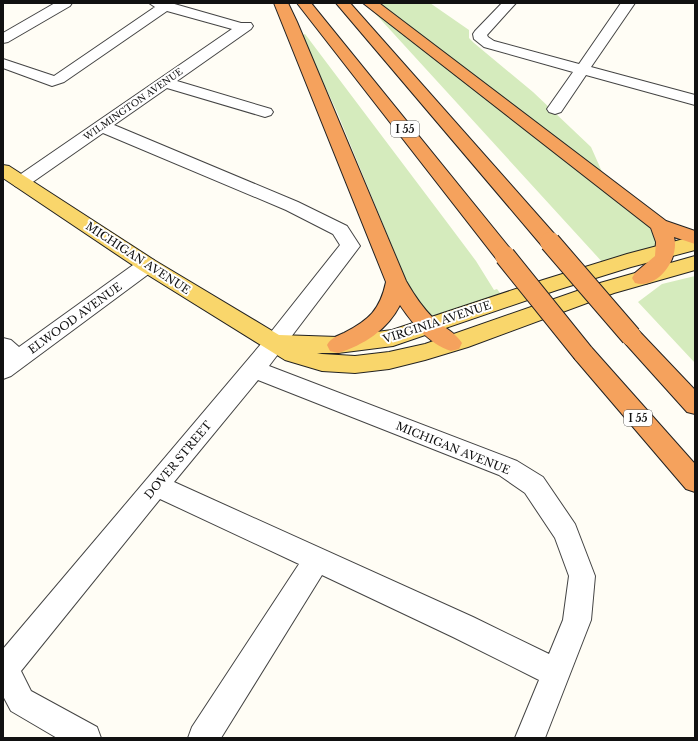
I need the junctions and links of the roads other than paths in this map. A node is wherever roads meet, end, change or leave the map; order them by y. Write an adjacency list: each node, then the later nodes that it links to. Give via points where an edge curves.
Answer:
1 (64, 3): 9 (street)
2 (280, 3): 26 (highway)
3 (304, 3): 34 (highway, I 55, bridge, via 583,353)
4 (343, 3): 33 (highway, bridge, via 631,336)
5 (370, 3): 19 (highway)
6 (509, 3): 11 (street, via 480,34 480,39)
7 (628, 3): 11 (street)
8 (160, 4): 10 (street, via 59,79 52,81); 12 (street, WILMINGTON AVENUE, via 244,27)
9 (3, 39)
10 (3, 63)
11 (582, 69): 13 (street); 14 (street)
12 (165, 82): 15 (street); 16 (street, WILMINGTON AVENUE)
13 (695, 100)
14 (555, 108)
15 (264, 112)
16 (101, 126): 18 (street, WILMINGTON AVENUE); 28 (street, DOVER STREET, via 292,206 340,230 350,246)
17 (3, 170): 18 (main road, MICHIGAN AVENUE)
18 (21, 182): 24 (main road, MICHIGAN AVENUE)
19 (659, 225): 20 (highway); 22 (highway, via 666,239)
20 (695, 238)
21 (695, 243): 22 (main road, VIRGINIA AVENUE)
22 (666, 250): 25 (highway, via 658,267); 27 (main road, VIRGINIA AVENUE, via 550,284)
23 (695, 263): 25 (main road, VIRGINIA AVENUE)
24 (146, 265): 28 (main road, MICHIGAN AVENUE); 31 (street, ELWOOD AVENUE)
25 (642, 278): 29 (main road, VIRGINIA AVENUE, via 600,290)
26 (396, 282): 27 (highway); 30 (highway, via 394,296 384,315 358,336)
27 (427, 326): 29 (highway); 30 (main road, VIRGINIA AVENUE, via 394,338)
28 (275, 343): 29 (main road, VIRGINIA AVENUE, via 308,361 347,364 396,358); 30 (main road, VIRGINIA AVENUE); 32 (street, DOVER STREET)
29 (451, 343)
30 (338, 345)
31 (8, 358)
32 (254, 369): 35 (street, DOVER STREET); 38 (street, MICHIGAN AVENUE, via 508,468 534,485 566,532 582,576 577,620)
33 (695, 406)
34 (695, 481)
35 (157, 486): 36 (street); 37 (street, DOVER STREET)
36 (317, 560): 38 (street); 40 (street)
37 (4, 669): 39 (street, via 22,701)
38 (556, 673): 41 (street, MICHIGAN AVENUE)
39 (86, 738)
40 (203, 738)
41 (530, 738)

